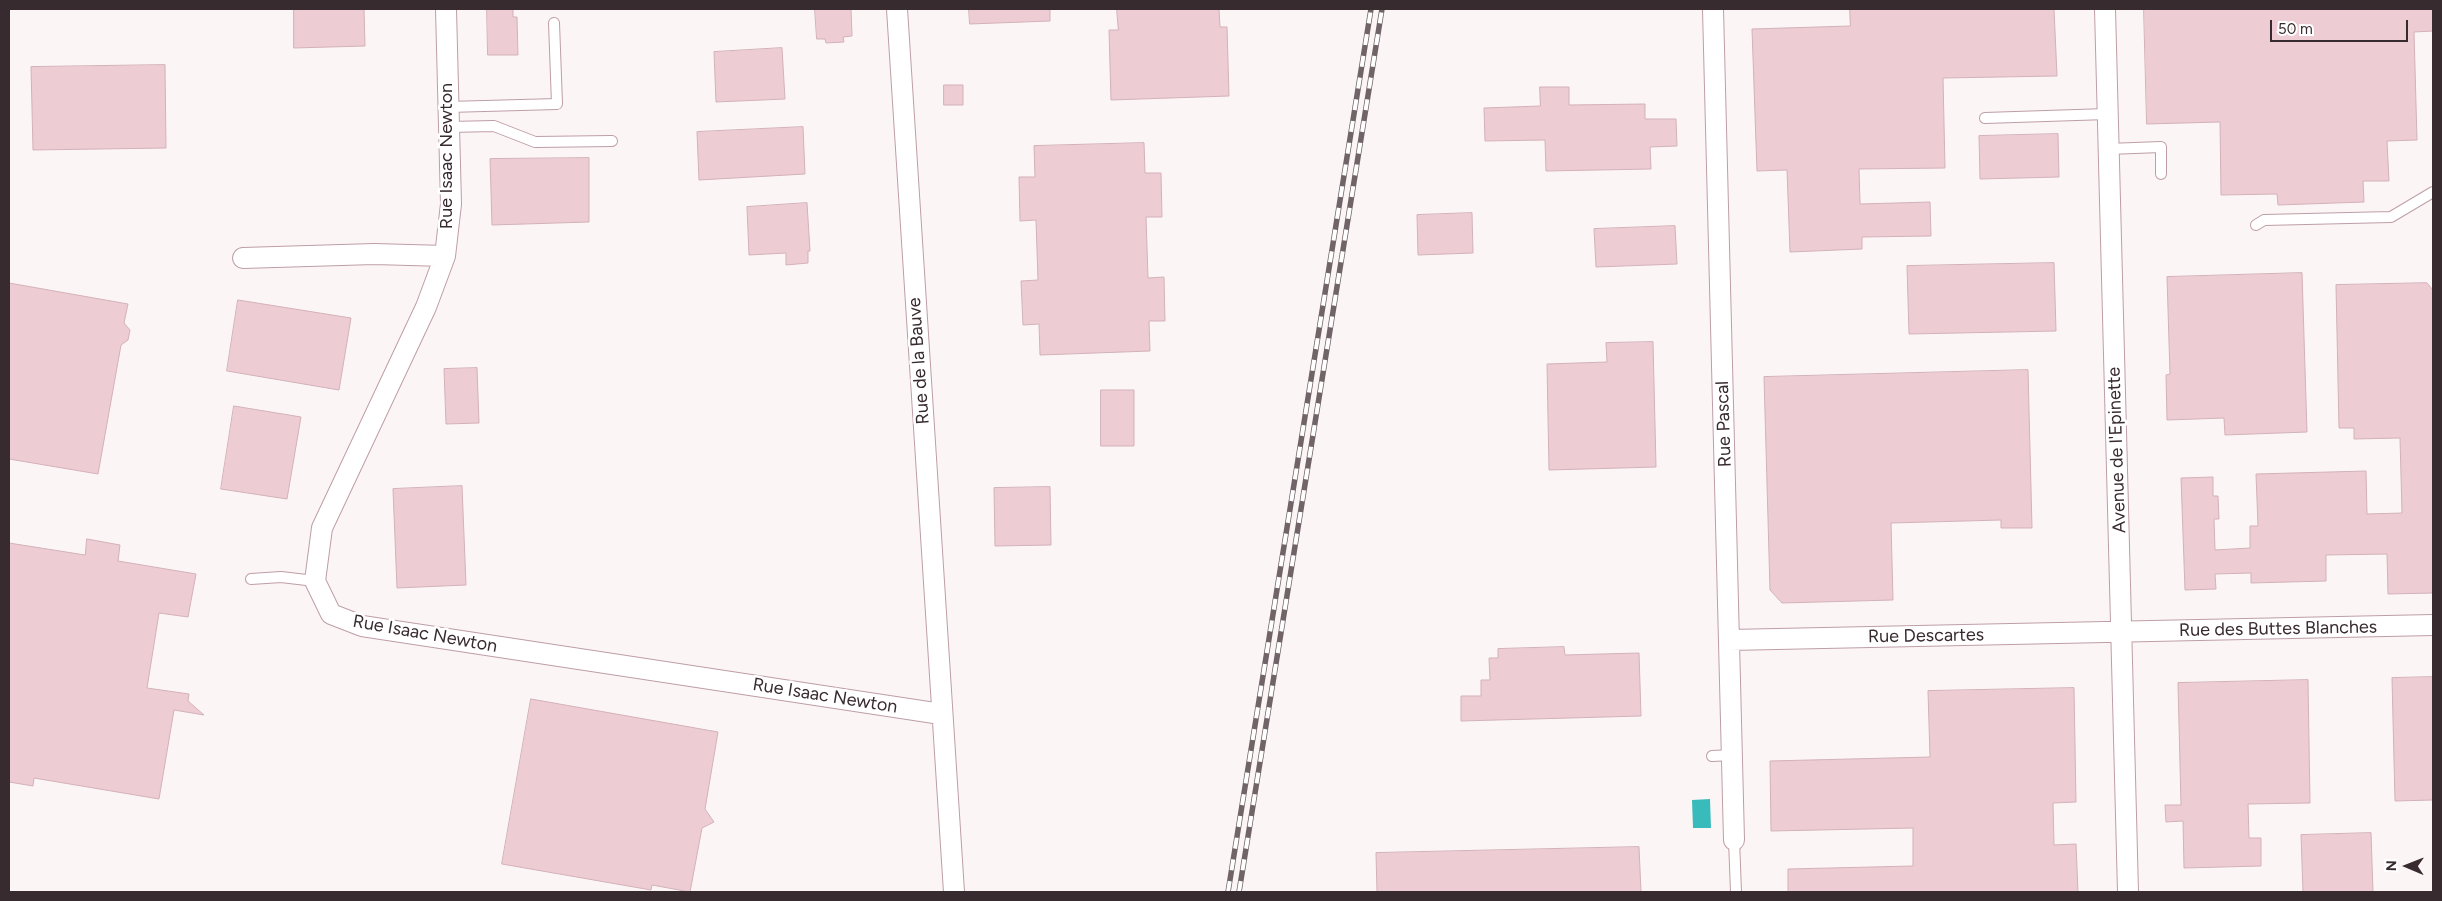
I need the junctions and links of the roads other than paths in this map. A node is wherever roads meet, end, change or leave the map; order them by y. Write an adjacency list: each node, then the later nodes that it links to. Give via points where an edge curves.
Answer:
1 (446, 9): 6 (street, Rue Isaac Newton)
2 (897, 9): 22 (street, Rue de la Bauve)
3 (1713, 9): 21 (street, Rue Pascal)
4 (2105, 9): 7 (street, Avenue de l'Epinette)
5 (554, 23): 6 (lane, via 557,104)
6 (448, 107): 9 (street, Rue Isaac Newton)
7 (2107, 114): 8 (lane); 11 (street, Avenue de l'Epinette)
8 (1986, 118)
9 (449, 127): 10 (lane, via 494,126 535,142); 15 (street, Rue Isaac Newton, via 451,204)
10 (612, 141)
11 (2108, 149): 12 (lane, via 2161,148); 20 (street, Avenue de l'Epinette)
12 (2161, 174)
13 (2433, 192): 14 (lane, via 2391,217 2264,220)
14 (2256, 224)
15 (445, 256): 16 (street, via 374,254); 18 (street, Rue Isaac Newton, via 426,307 322,528)
16 (242, 258)
17 (251, 579): 18 (lane, via 281,577)
18 (315, 581): 22 (street, Rue Isaac Newton, via 331,614 362,626)
19 (2433, 625): 20 (street, Rue des Buttes Blanches)
20 (2123, 632): 21 (street, Rue Descartes); 28 (street, Avenue de l'Epinette)
21 (1730, 640): 23 (street, Rue Pascal)
22 (941, 714): 26 (street, Rue de la Bauve)
23 (1733, 755): 24 (lane); 25 (street, Rue Pascal)
24 (1712, 756)
25 (1734, 840): 27 (lane)
26 (954, 892)
27 (1736, 892)
28 (2128, 892)

